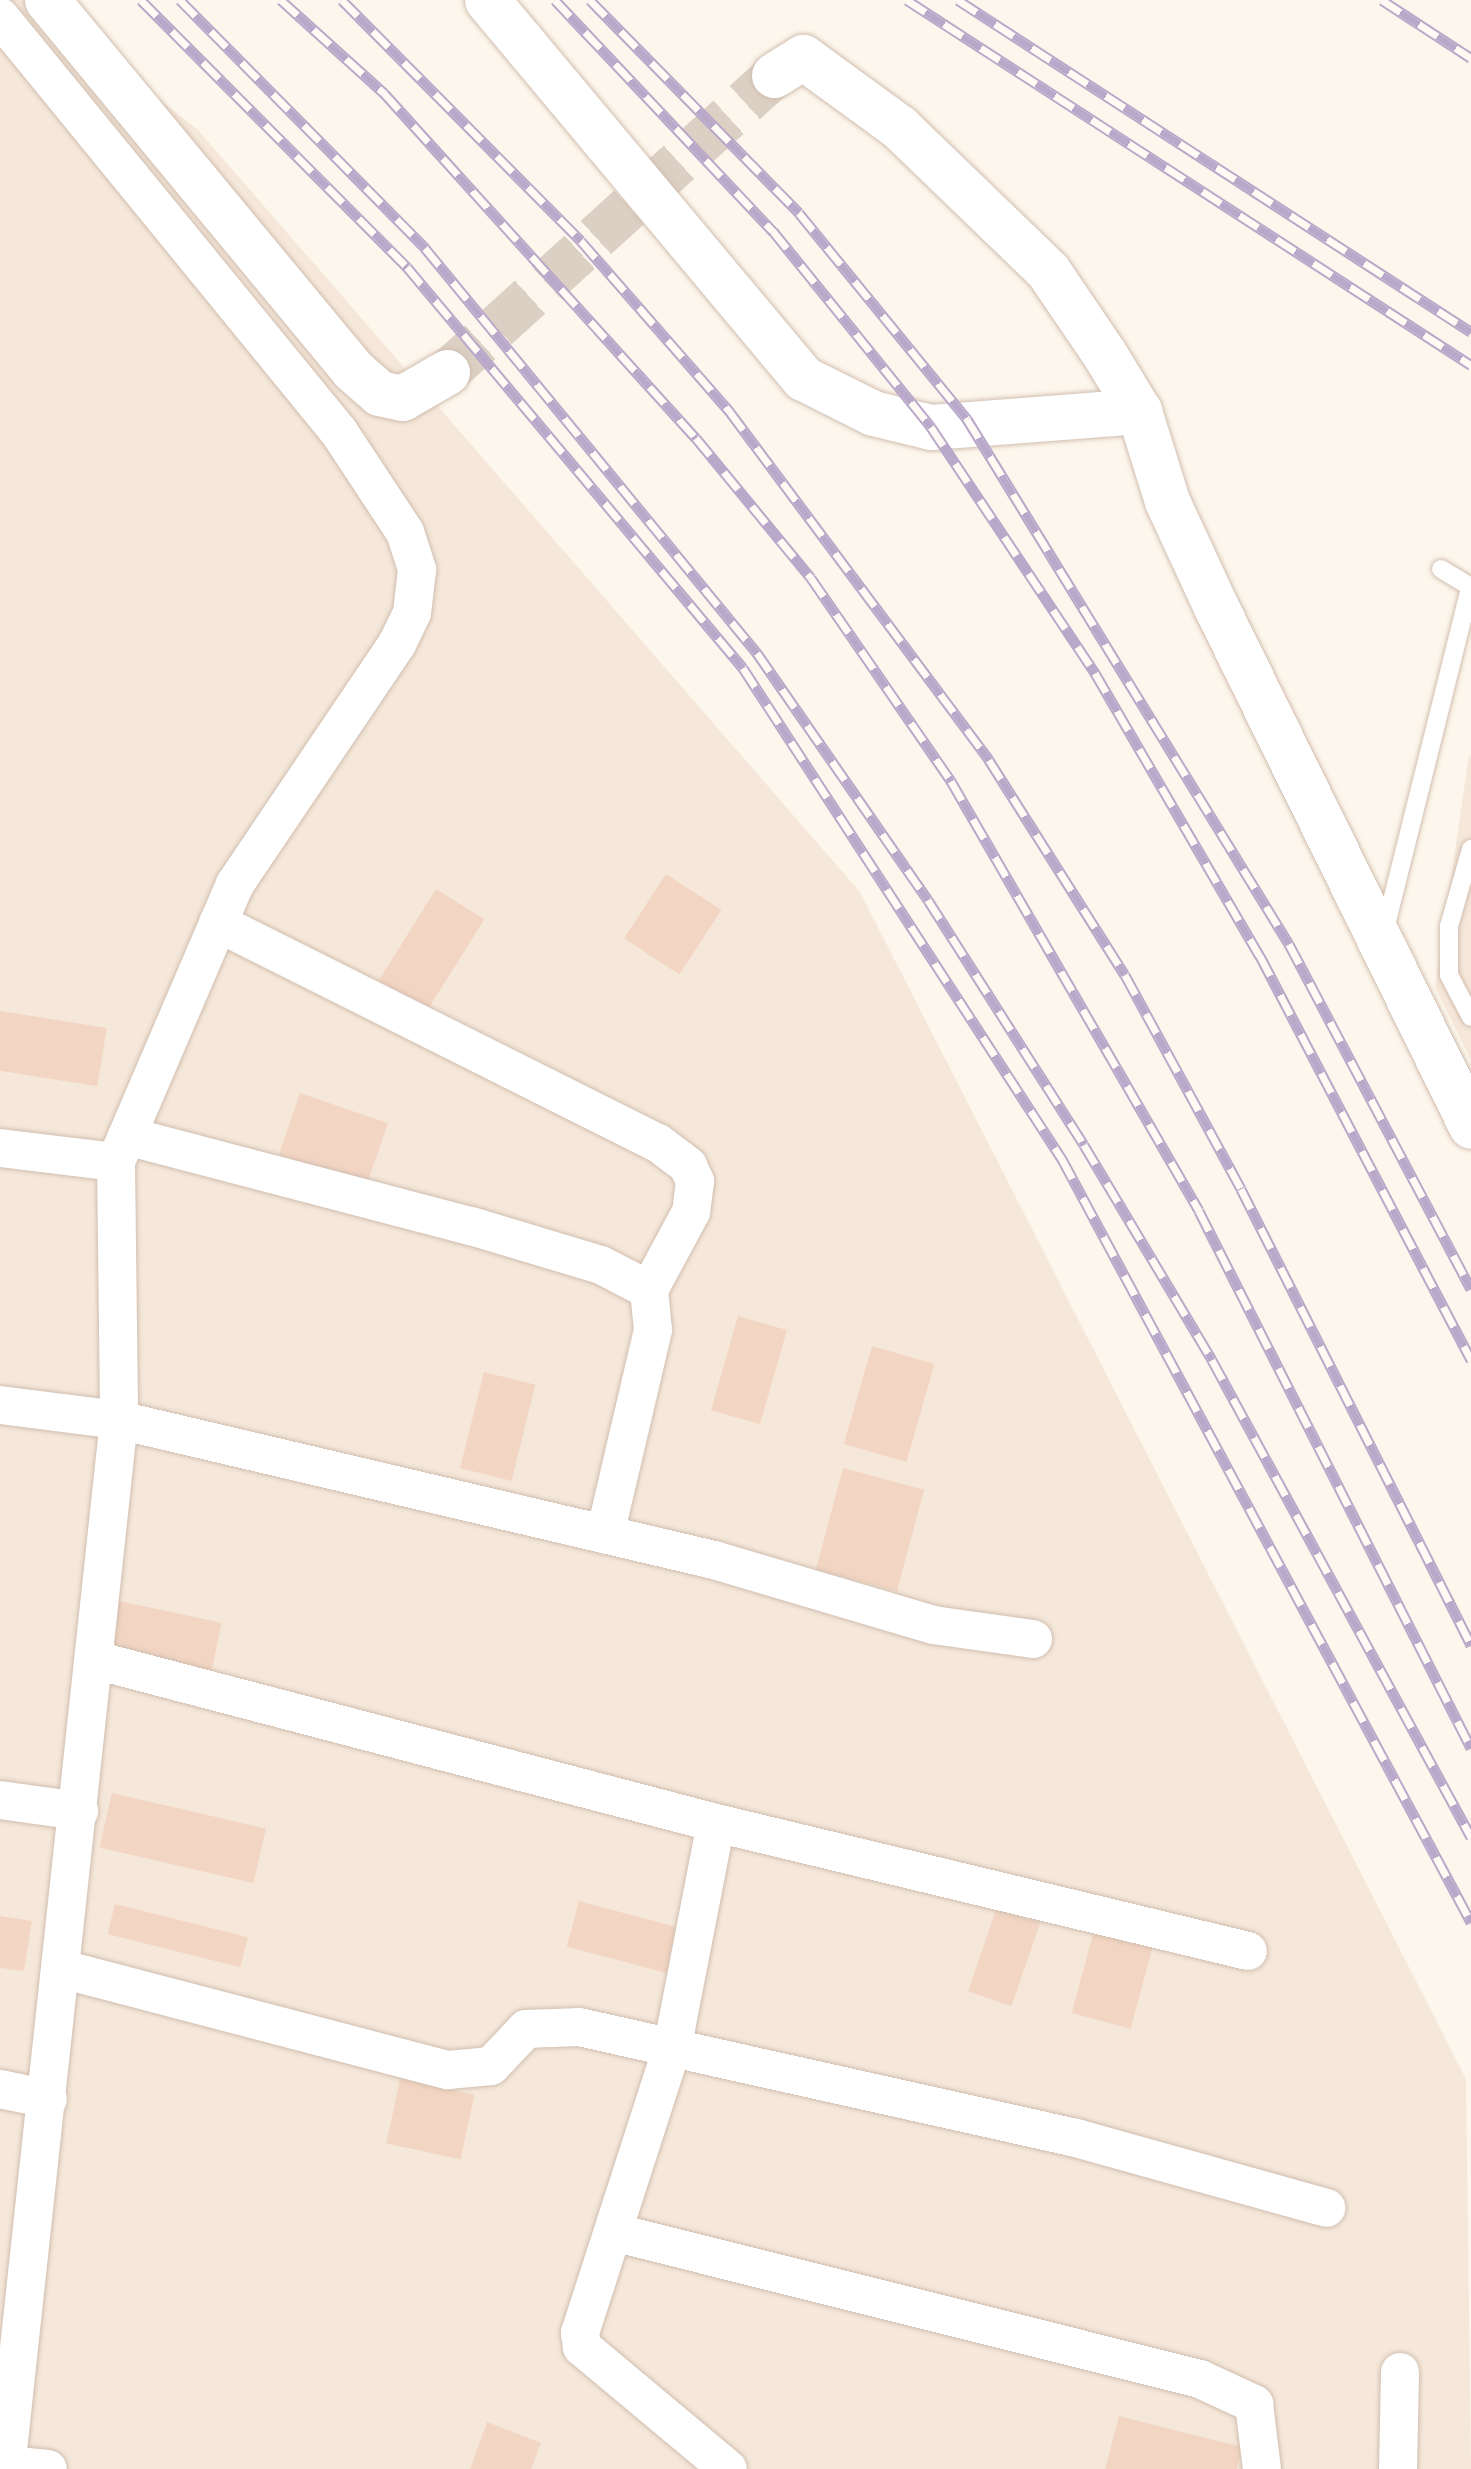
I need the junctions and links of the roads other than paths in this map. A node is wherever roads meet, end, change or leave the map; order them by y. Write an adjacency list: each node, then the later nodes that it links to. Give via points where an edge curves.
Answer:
1 (47, 0): 5 (street, via 353,370 379,393 402,398)
2 (487, 0): 6 (street, via 803,378 873,413 932,426)
3 (0, 17): 10 (street, via 339,432 405,532 418,570 412,613 397,644 235,884)
4 (774, 75): 6 (street, via 803,57 899,127 1048,271)
5 (447, 372)
6 (1139, 411): 11 (street, via 1166,502)
7 (1442, 569): 8 (lane)
8 (1470, 587): 11 (lane)
9 (1471, 848): 12 (lane, via 1455,890 1450,976)
10 (218, 923): 15 (street); 16 (street, via 642,1135 688,1166 695,1180 691,1212)
11 (1382, 938): 13 (street)
12 (1471, 1017)
13 (1471, 1126)
14 (0, 1148): 15 (street)
15 (122, 1149): 16 (street, via 470,1226 601,1265); 18 (street)
16 (649, 1290): 19 (street, via 653,1330)
17 (0, 1405): 18 (street)
18 (119, 1420): 19 (street); 21 (street)
19 (606, 1534): 20 (street, via 933,1625)
20 (1033, 1640)
21 (95, 1660): 23 (street); 24 (street)
22 (0, 1800): 23 (street)
23 (80, 1811): 26 (street)
24 (716, 1823): 25 (street); 27 (street)
25 (1248, 1950)
26 (62, 1969): 27 (street, via 448,2070 491,2066 526,2029 540,2025); 29 (street)
27 (673, 2046): 30 (street, via 1076,2138); 31 (street)
28 (0, 2089): 29 (street)
29 (48, 2099): 33 (street)
30 (1326, 2208)
31 (613, 2232): 35 (street, via 581,2316 582,2347); 36 (street, via 1200,2379 1254,2404)
32 (1400, 2372): 37 (street)
33 (6, 2467): 34 (street)
34 (48, 2469)
35 (728, 2469)
36 (1262, 2469)
37 (1398, 2469)

